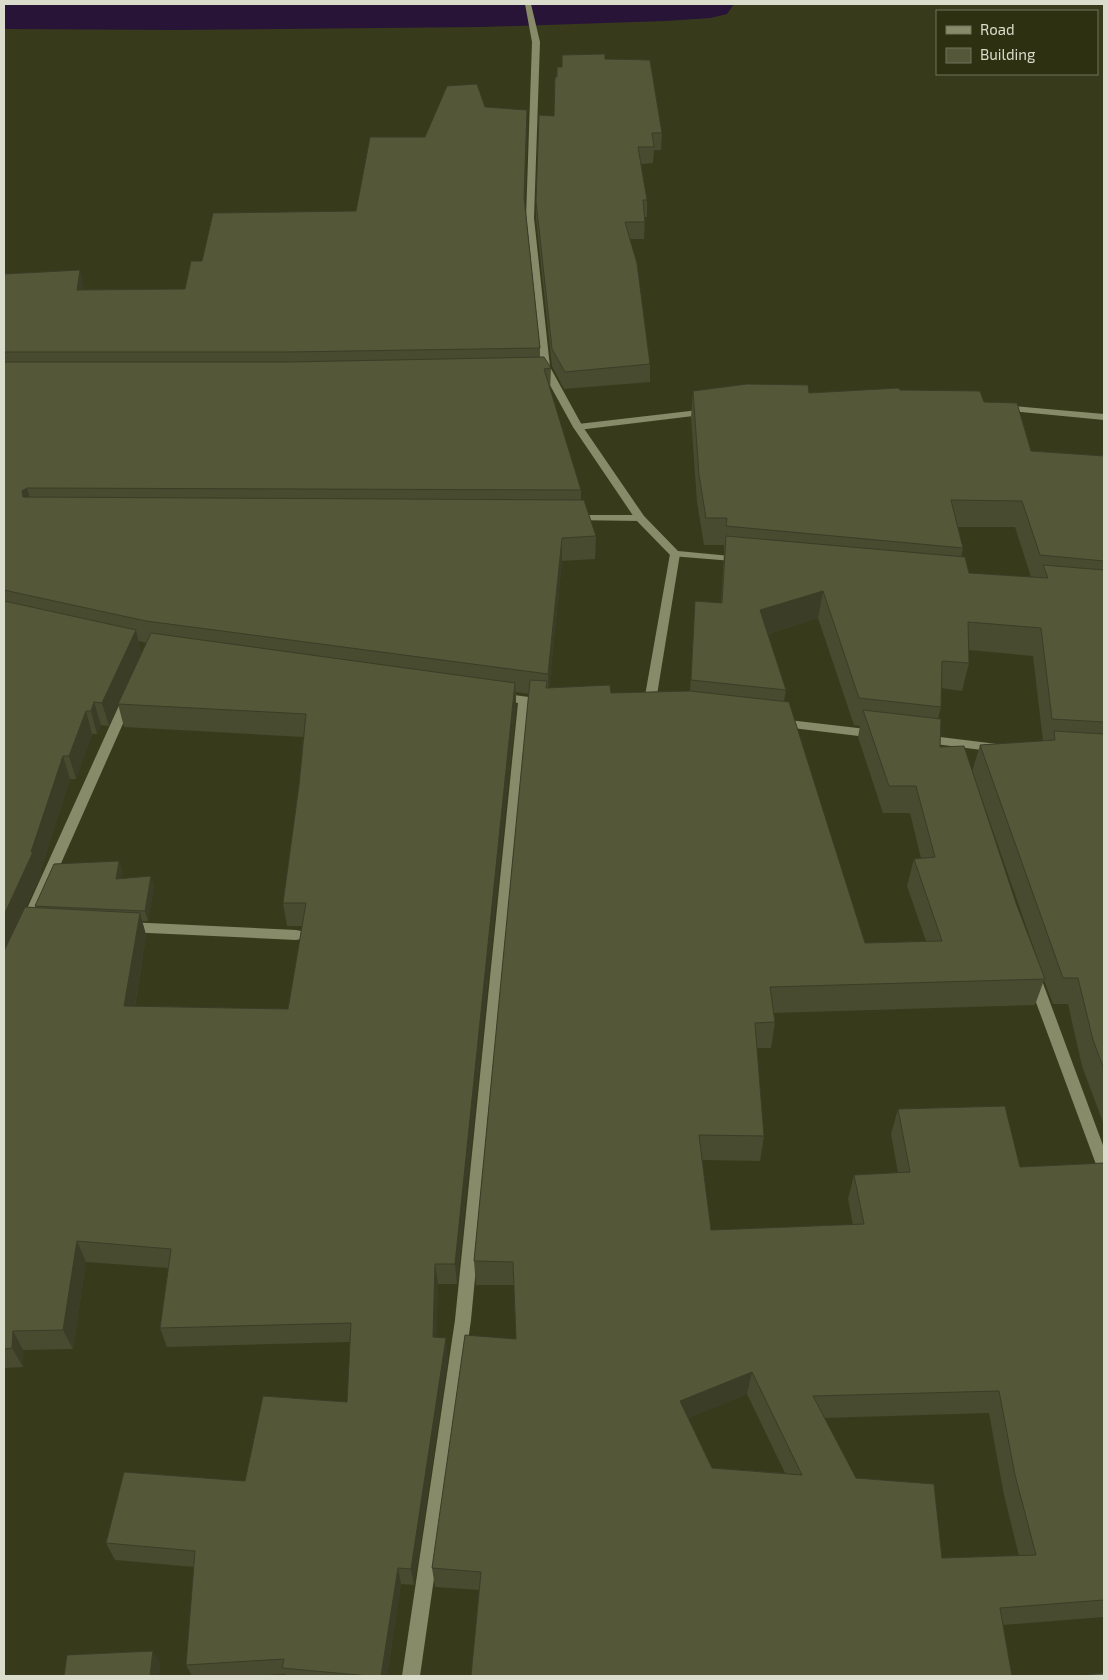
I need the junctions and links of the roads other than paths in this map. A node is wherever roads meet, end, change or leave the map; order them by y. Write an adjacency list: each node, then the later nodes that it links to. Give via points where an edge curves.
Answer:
1 (528, 4): 5 (street, via 536,42 530,218 545,375)
2 (992, 406): 4 (street)
3 (719, 410): 5 (street)
4 (1104, 418)
5 (578, 427): 7 (street)
6 (561, 518): 7 (street)
7 (640, 518): 8 (street)
8 (675, 554): 9 (street); 14 (street, via 643,709)
9 (753, 561)
10 (134, 686): 21 (street)
11 (489, 696): 12 (street)
12 (524, 701): 13 (street); 26 (street, via 494,1027 462,1320)
13 (553, 703)
14 (664, 710)
15 (768, 721): 16 (street)
16 (886, 735)
17 (915, 738): 18 (street)
18 (955, 743): 19 (street); 20 (street)
19 (1011, 749)
20 (961, 762)
21 (29, 926)
22 (117, 927): 23 (street)
23 (296, 935)
24 (1030, 965): 25 (street)
25 (1104, 1167)
26 (411, 1676)

